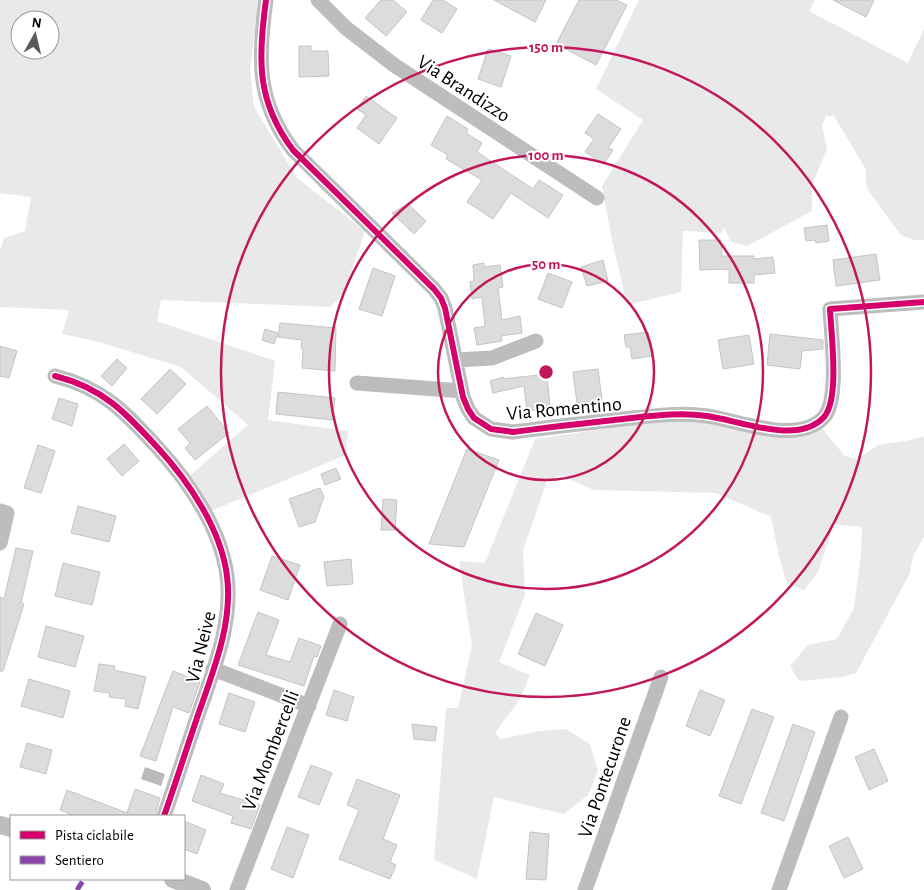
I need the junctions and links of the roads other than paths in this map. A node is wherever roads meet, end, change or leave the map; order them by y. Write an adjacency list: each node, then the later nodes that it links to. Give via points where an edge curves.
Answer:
1 (266, 0): 6 (street, Via Romentino, via 261,74 269,108 277,125 293,150 442,298)
2 (318, 0): 3 (street, Via Brandizzo, via 346,28 394,65)
3 (597, 198)
4 (924, 302): 9 (street, Via Romentino, via 830,309 833,377 829,410 820,422 801,429 772,430 725,418 686,414 502,431 491,429 474,418)
5 (536, 341): 6 (street, via 492,358)
6 (456, 360): 9 (street, Via Romentino)
7 (55, 376): 13 (street, Via Neive, via 93,389 134,422 168,459 204,512 217,539 227,576 227,611 222,643)
8 (357, 383): 9 (street)
9 (462, 391)
10 (0, 511): 11 (street, via 7,513)
11 (0, 544)
12 (340, 624): 15 (street, Via Mombercelli)
13 (213, 669): 15 (street); 17 (street, Via Neive)
14 (661, 677): 21 (street, Via Pontecurone)
15 (309, 706): 20 (street, Via Mombercelli)
16 (841, 717): 22 (street)
17 (164, 815)
18 (176, 880): 19 (street)
19 (202, 890)
20 (237, 890)
21 (586, 890)
22 (779, 890)

